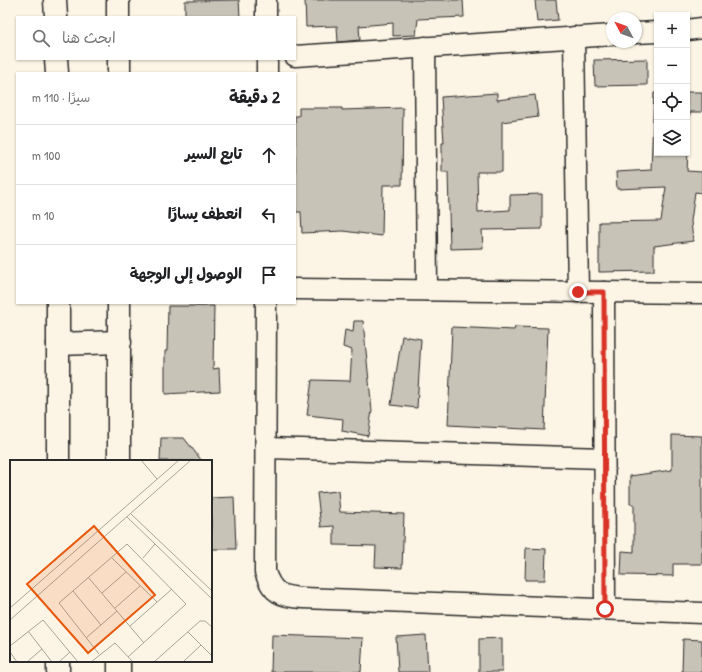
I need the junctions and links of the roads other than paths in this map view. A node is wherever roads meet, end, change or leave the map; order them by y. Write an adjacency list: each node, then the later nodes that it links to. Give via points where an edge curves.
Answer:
1 (55, 0): 4 (street)
2 (118, 0): 5 (street)
3 (266, 0): 6 (street)
4 (56, 16)
5 (118, 16)
6 (266, 16)
7 (702, 28): 8 (street)
8 (690, 30)
9 (654, 32): 10 (street)
10 (642, 33)
11 (606, 35): 12 (street)
12 (574, 37): 13 (street); 23 (street)
13 (425, 47): 14 (street); 22 (street)
14 (296, 56)
15 (56, 60): 18 (street)
16 (119, 60): 19 (street)
17 (267, 60): 20 (street)
18 (57, 72)
19 (119, 72)
20 (267, 72)
21 (296, 289): 22 (street)
22 (427, 290): 23 (street)
23 (578, 292): 24 (street)
24 (604, 292): 25 (street); 32 (street)
25 (702, 293)
26 (58, 304): 30 (street)
27 (120, 304): 29 (street)
28 (266, 304): 31 (street)
29 (120, 342): 30 (street); 34 (street)
30 (58, 344): 33 (street)
31 (266, 448): 32 (street); 35 (street, via 266,572 269,584 278,593 290,598)
32 (604, 458): 35 (street)
33 (58, 460)
34 (119, 460)
35 (605, 609): 36 (street)
36 (702, 613)

